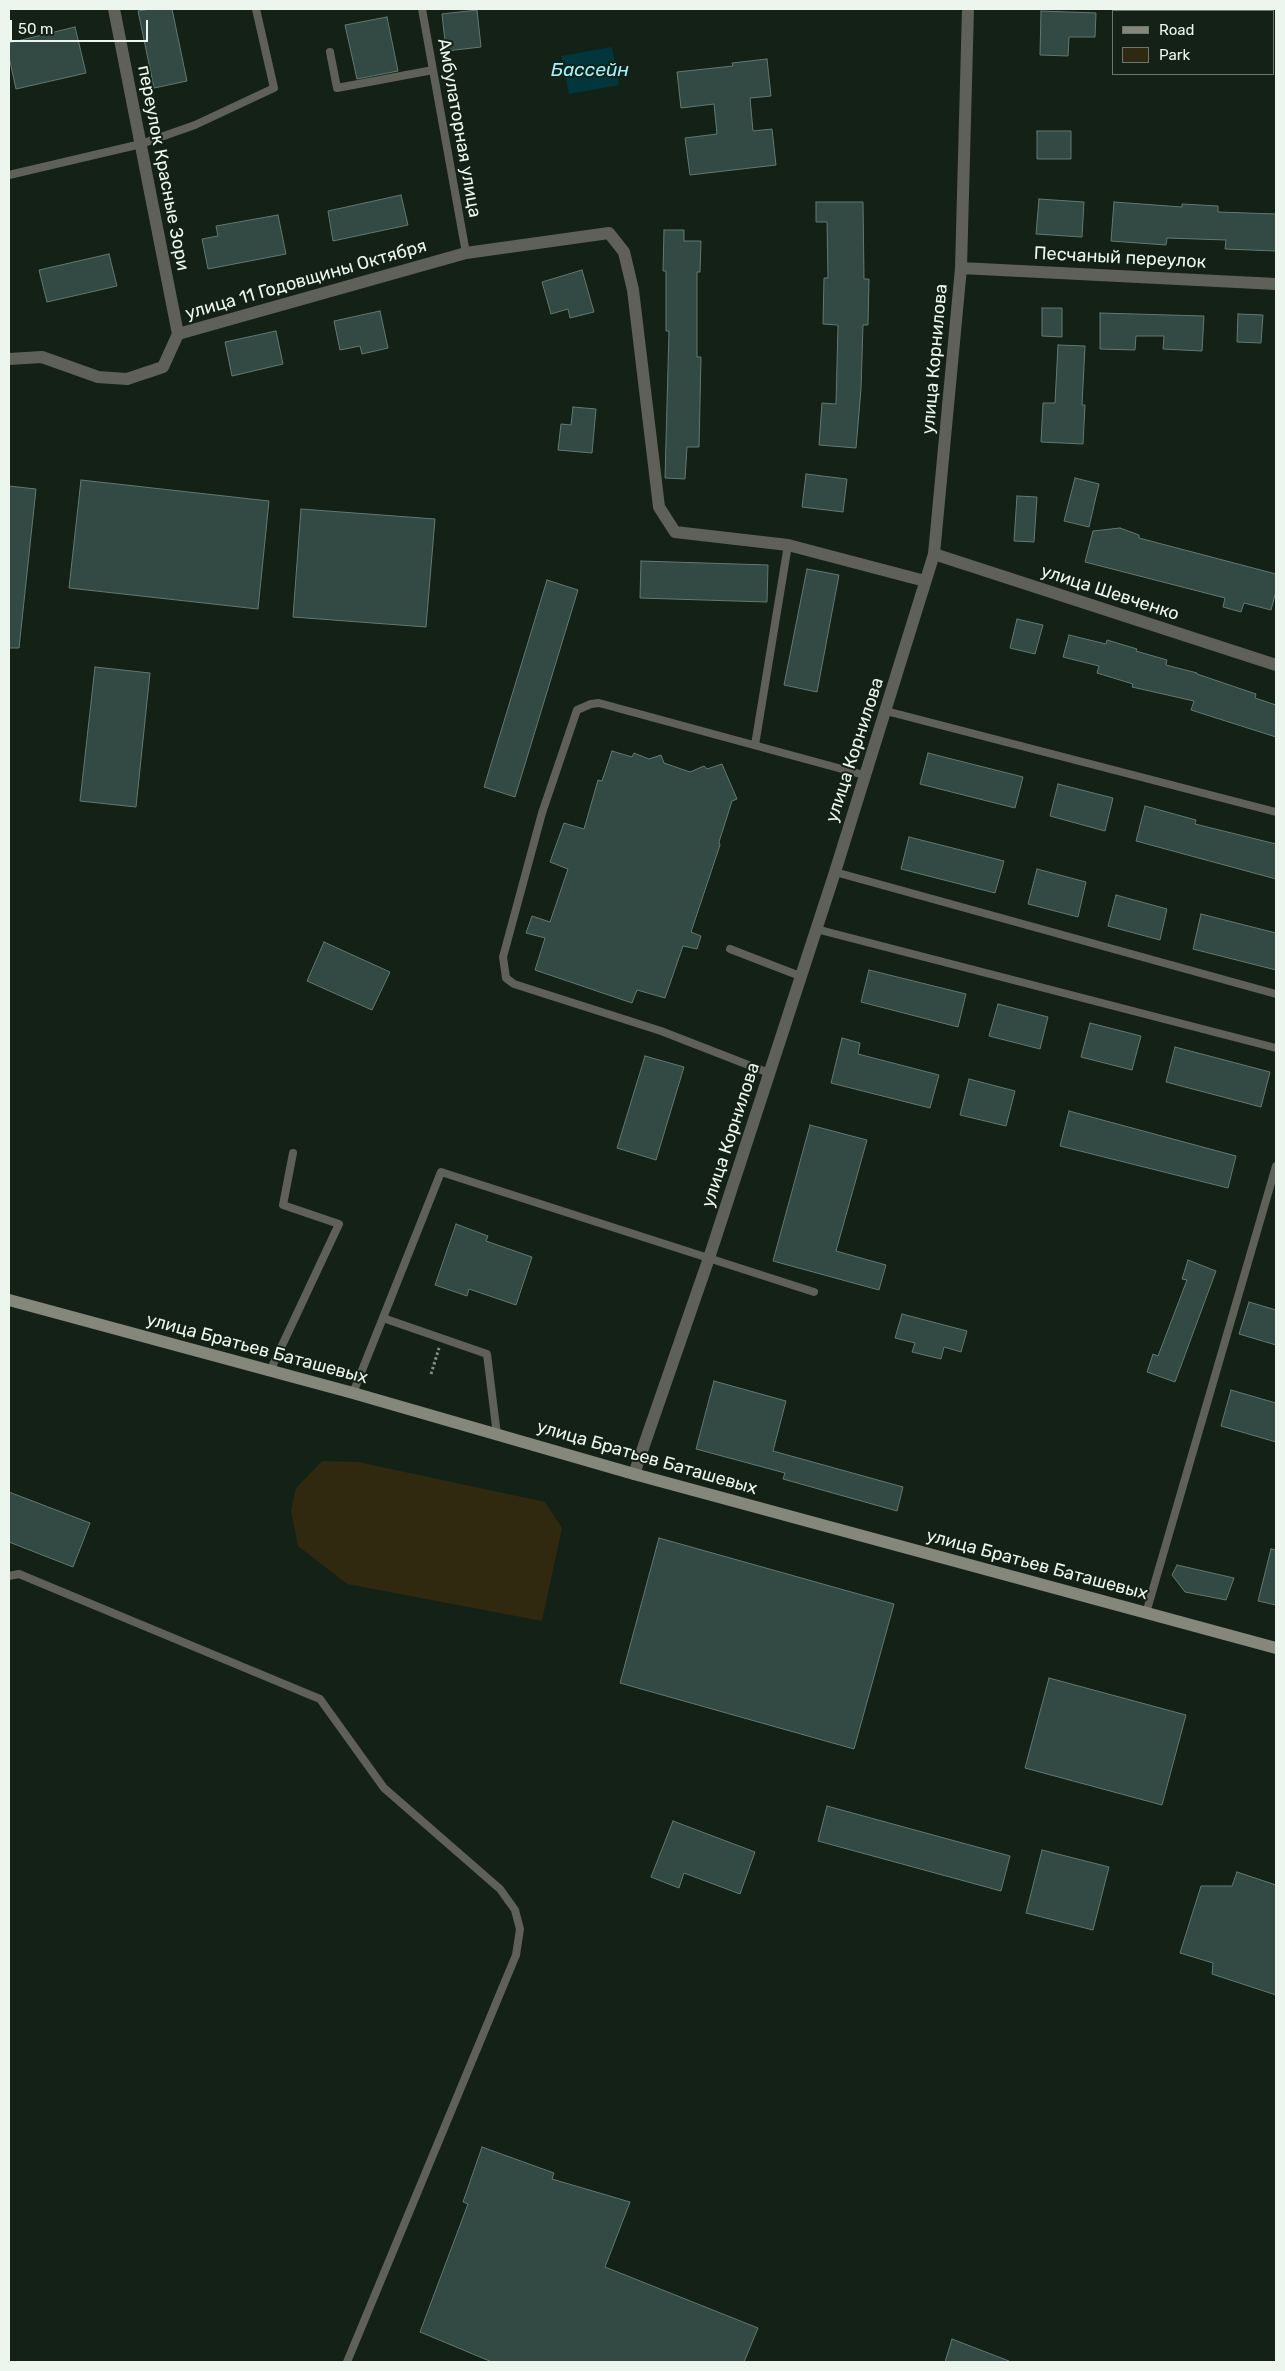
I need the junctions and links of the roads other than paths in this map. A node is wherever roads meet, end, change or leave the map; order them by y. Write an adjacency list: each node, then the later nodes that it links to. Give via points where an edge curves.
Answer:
1 (114, 9): 7 (street, переулок Красные Зори)
2 (256, 9): 7 (lane, via 274,88 195,125)
3 (422, 9): 6 (lane, Амбулаторная улица)
4 (968, 9): 10 (street, улица Корнилова)
5 (330, 52): 6 (lane, via 337,88)
6 (433, 70): 9 (lane, Амбулаторная улица)
7 (141, 144): 8 (lane); 12 (street, переулок Красные Зори)
8 (9, 175)
9 (466, 253): 12 (street, улица 11 Годовщины Октября); 14 (street, улица 11 Годовщины Октября, via 609,233 624,252 633,290 659,507 675,532)
10 (961, 268): 11 (street, Песчаный переулок); 15 (street, улица Корнилова)
11 (1276, 284)
12 (178, 334): 13 (street, улица 11 Годовщины Октября, via 163,368 127,379 98,377 42,357)
13 (9, 360)
14 (788, 545): 16 (street); 19 (lane)
15 (934, 554): 16 (street, улица Корнилова); 17 (street, улица Шевченко)
16 (925, 581): 18 (street, улица Корнилова)
17 (1276, 665)
18 (886, 711): 20 (street, улица Корнилова); 21 (lane)
19 (755, 745): 20 (lane); 28 (lane, via 599,703 577,710 542,813 503,957 506,978 514,984 661,1031)
20 (864, 775): 22 (street, улица Корнилова)
21 (1276, 812)
22 (835, 872): 23 (street, улица Корнилова); 26 (lane)
23 (816, 929): 25 (street, улица Корнилова); 27 (lane)
24 (730, 949): 25 (lane)
25 (800, 976): 28 (street, улица Корнилова)
26 (1276, 994)
27 (1276, 1048)
28 (770, 1073): 31 (street, улица Корнилова)
29 (293, 1153): 35 (lane, via 283,1206 339,1224)
30 (1276, 1166): 40 (lane)
31 (709, 1258): 32 (lane); 34 (lane, via 441,1172); 38 (street, улица Корнилова)
32 (814, 1292)
33 (9, 1300): 35 (street, улица Братьев Баташевых)
34 (383, 1318): 36 (lane); 37 (lane, via 487,1354)
35 (270, 1371): 36 (street, улица Братьев Баташевых)
36 (353, 1393): 37 (street, улица Братьев Баташевых)
37 (497, 1434): 38 (street, улица Братьев Баташевых)
38 (634, 1474): 40 (street, улица Братьев Баташевых)
39 (9, 1576): 42 (lane, via 20,1574 320,1699 384,1788 500,1889 515,1910 520,1929 516,1955)
40 (1146, 1613): 41 (street, улица Братьев Баташевых)
41 (1276, 1648)
42 (347, 2362)

